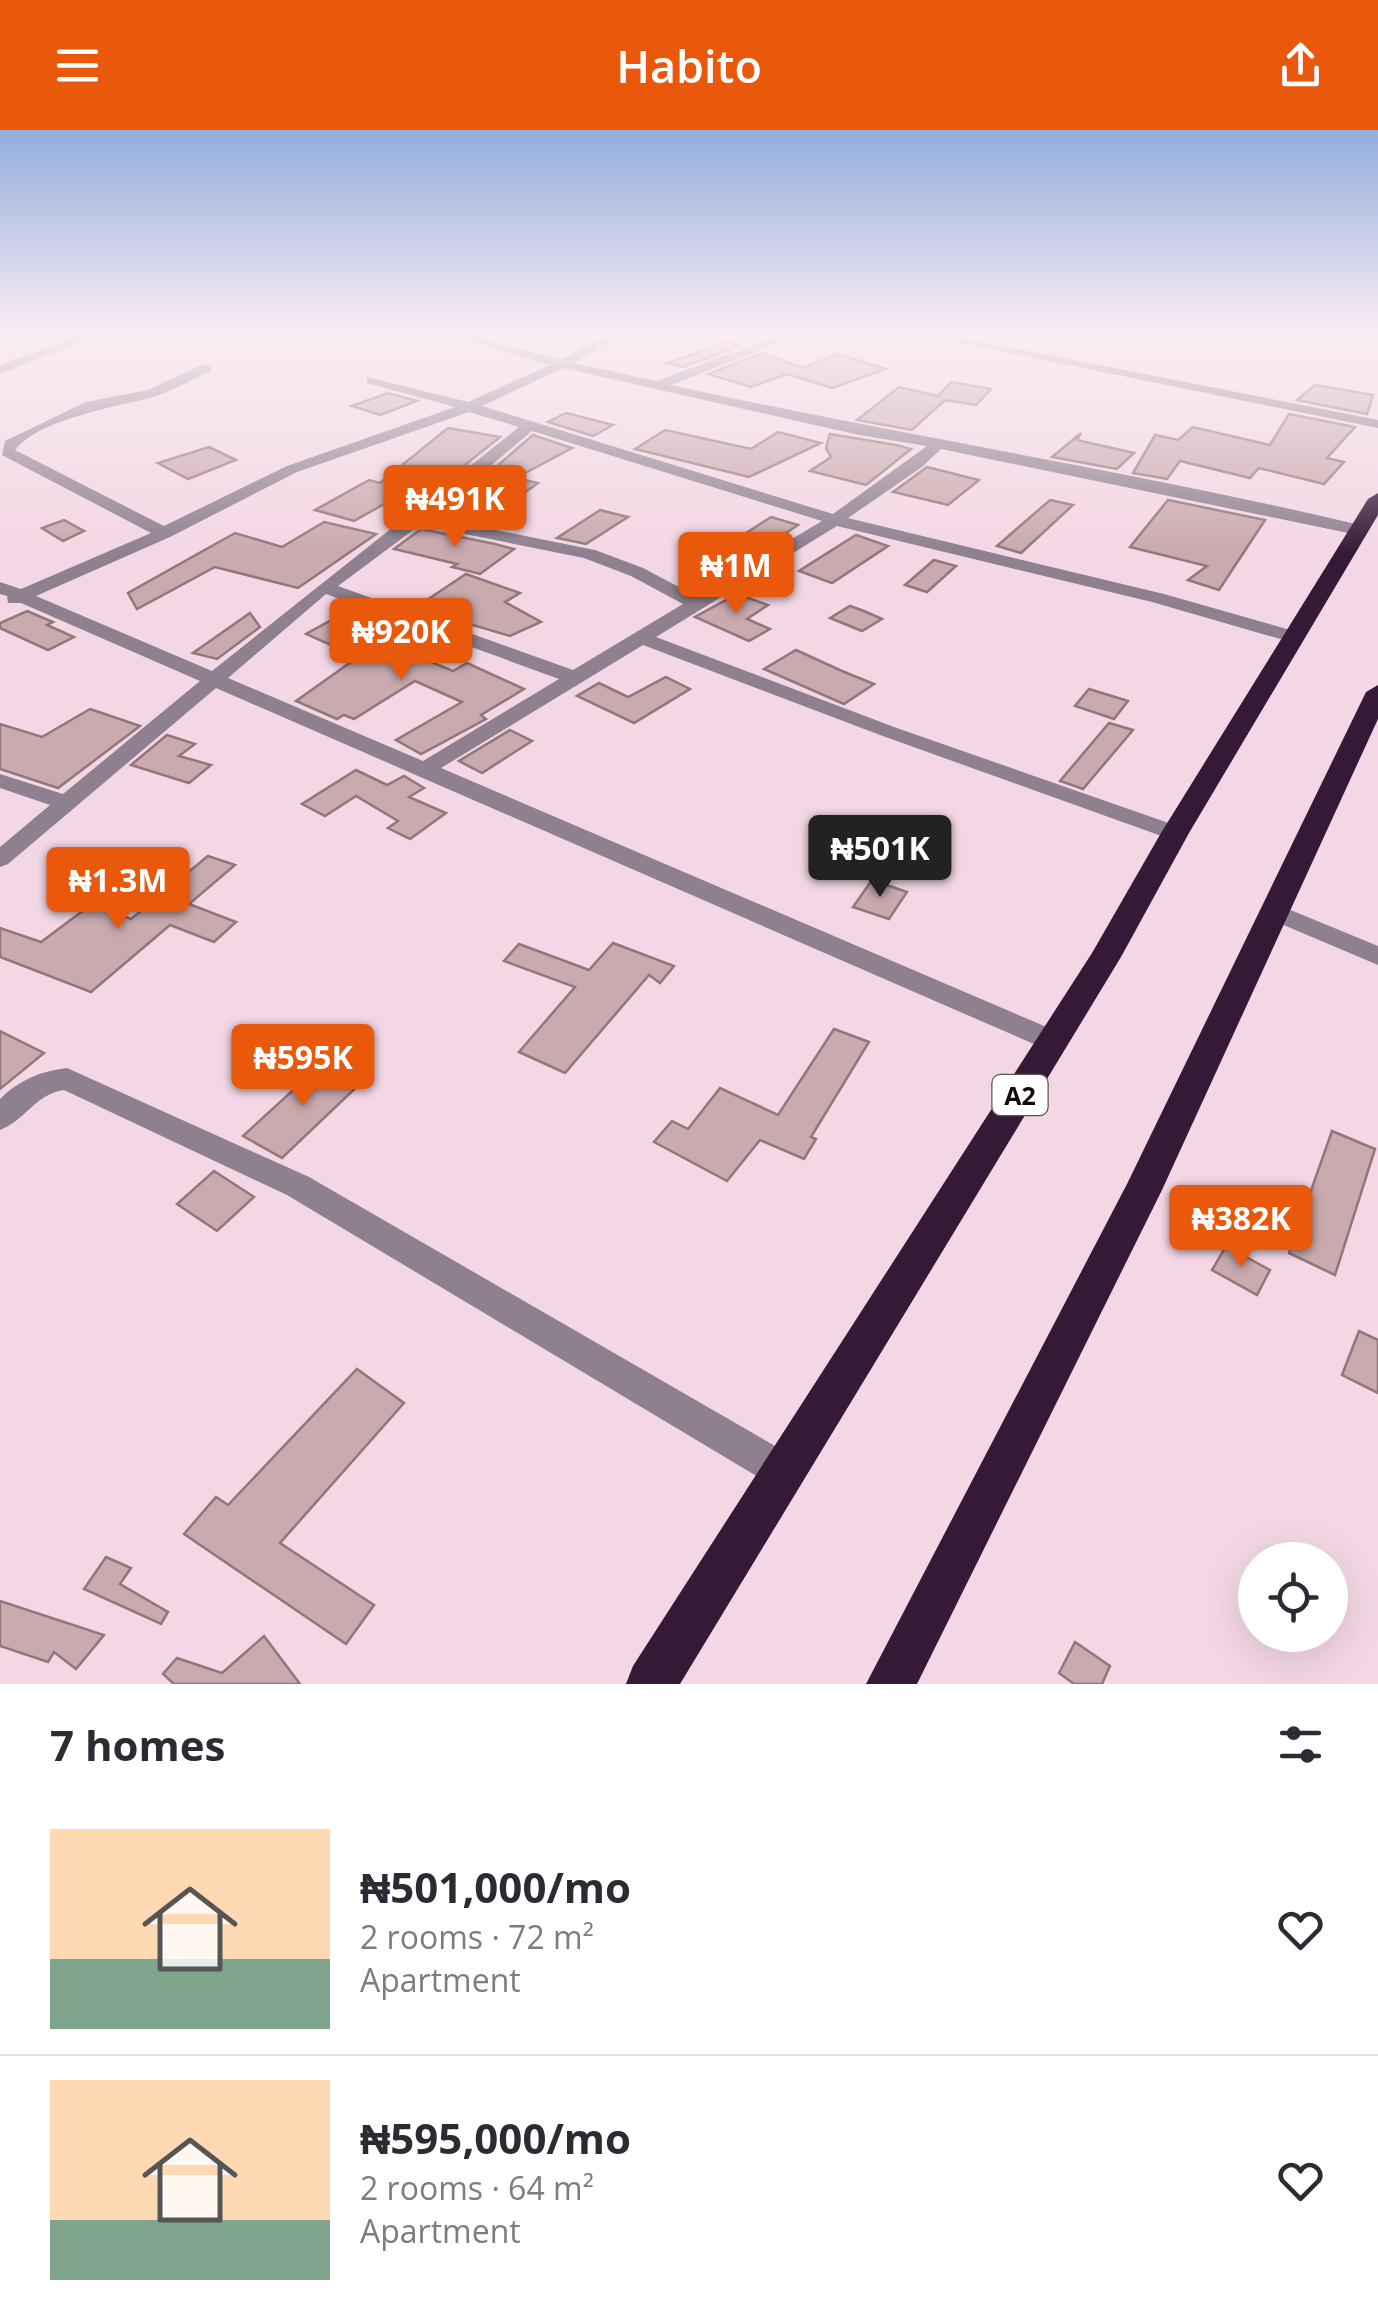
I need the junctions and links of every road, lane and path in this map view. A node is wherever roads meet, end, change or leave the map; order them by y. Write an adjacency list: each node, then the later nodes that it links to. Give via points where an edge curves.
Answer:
1 (88, 408): 13 (street, via 20,437 7,452)
2 (468, 408): 13 (street, via 292,469)
3 (471, 408): 7 (street)
4 (756, 408): 8 (street)
5 (1295, 408): 6 (street)
6 (1378, 424)
7 (530, 426): 10 (street); 11 (street)
8 (939, 443): 11 (street); 12 (street)
9 (1378, 499): 12 (highway, A2)
10 (417, 520): 14 (street); 16 (street, via 589,554)
11 (835, 520): 16 (street); 18 (street, via 1141,593)
12 (1358, 530): 18 (highway, A2)
13 (164, 533): 15 (street)
14 (324, 587): 19 (street); 20 (street)
15 (7, 596): 20 (street)
16 (698, 604): 17 (street)
17 (642, 638): 19 (street); 25 (street)
18 (1294, 638): 25 (highway, A2)
19 (575, 678): 22 (street)
20 (212, 679): 22 (street); 24 (street)
21 (1378, 692): 27 (highway)
22 (421, 771): 29 (street)
23 (0, 781): 24 (street)
24 (66, 803): 26 (street)
25 (1175, 834): 29 (highway, A2)
26 (0, 859)
27 (1276, 912): 28 (street); 33 (highway)
28 (1378, 956)
29 (1053, 1041): 31 (highway, A2)
30 (0, 1118): 31 (street, via 28,1090 68,1079 298,1186)
31 (782, 1471): 32 (highway, A2)
32 (651, 1684)
33 (891, 1684)

